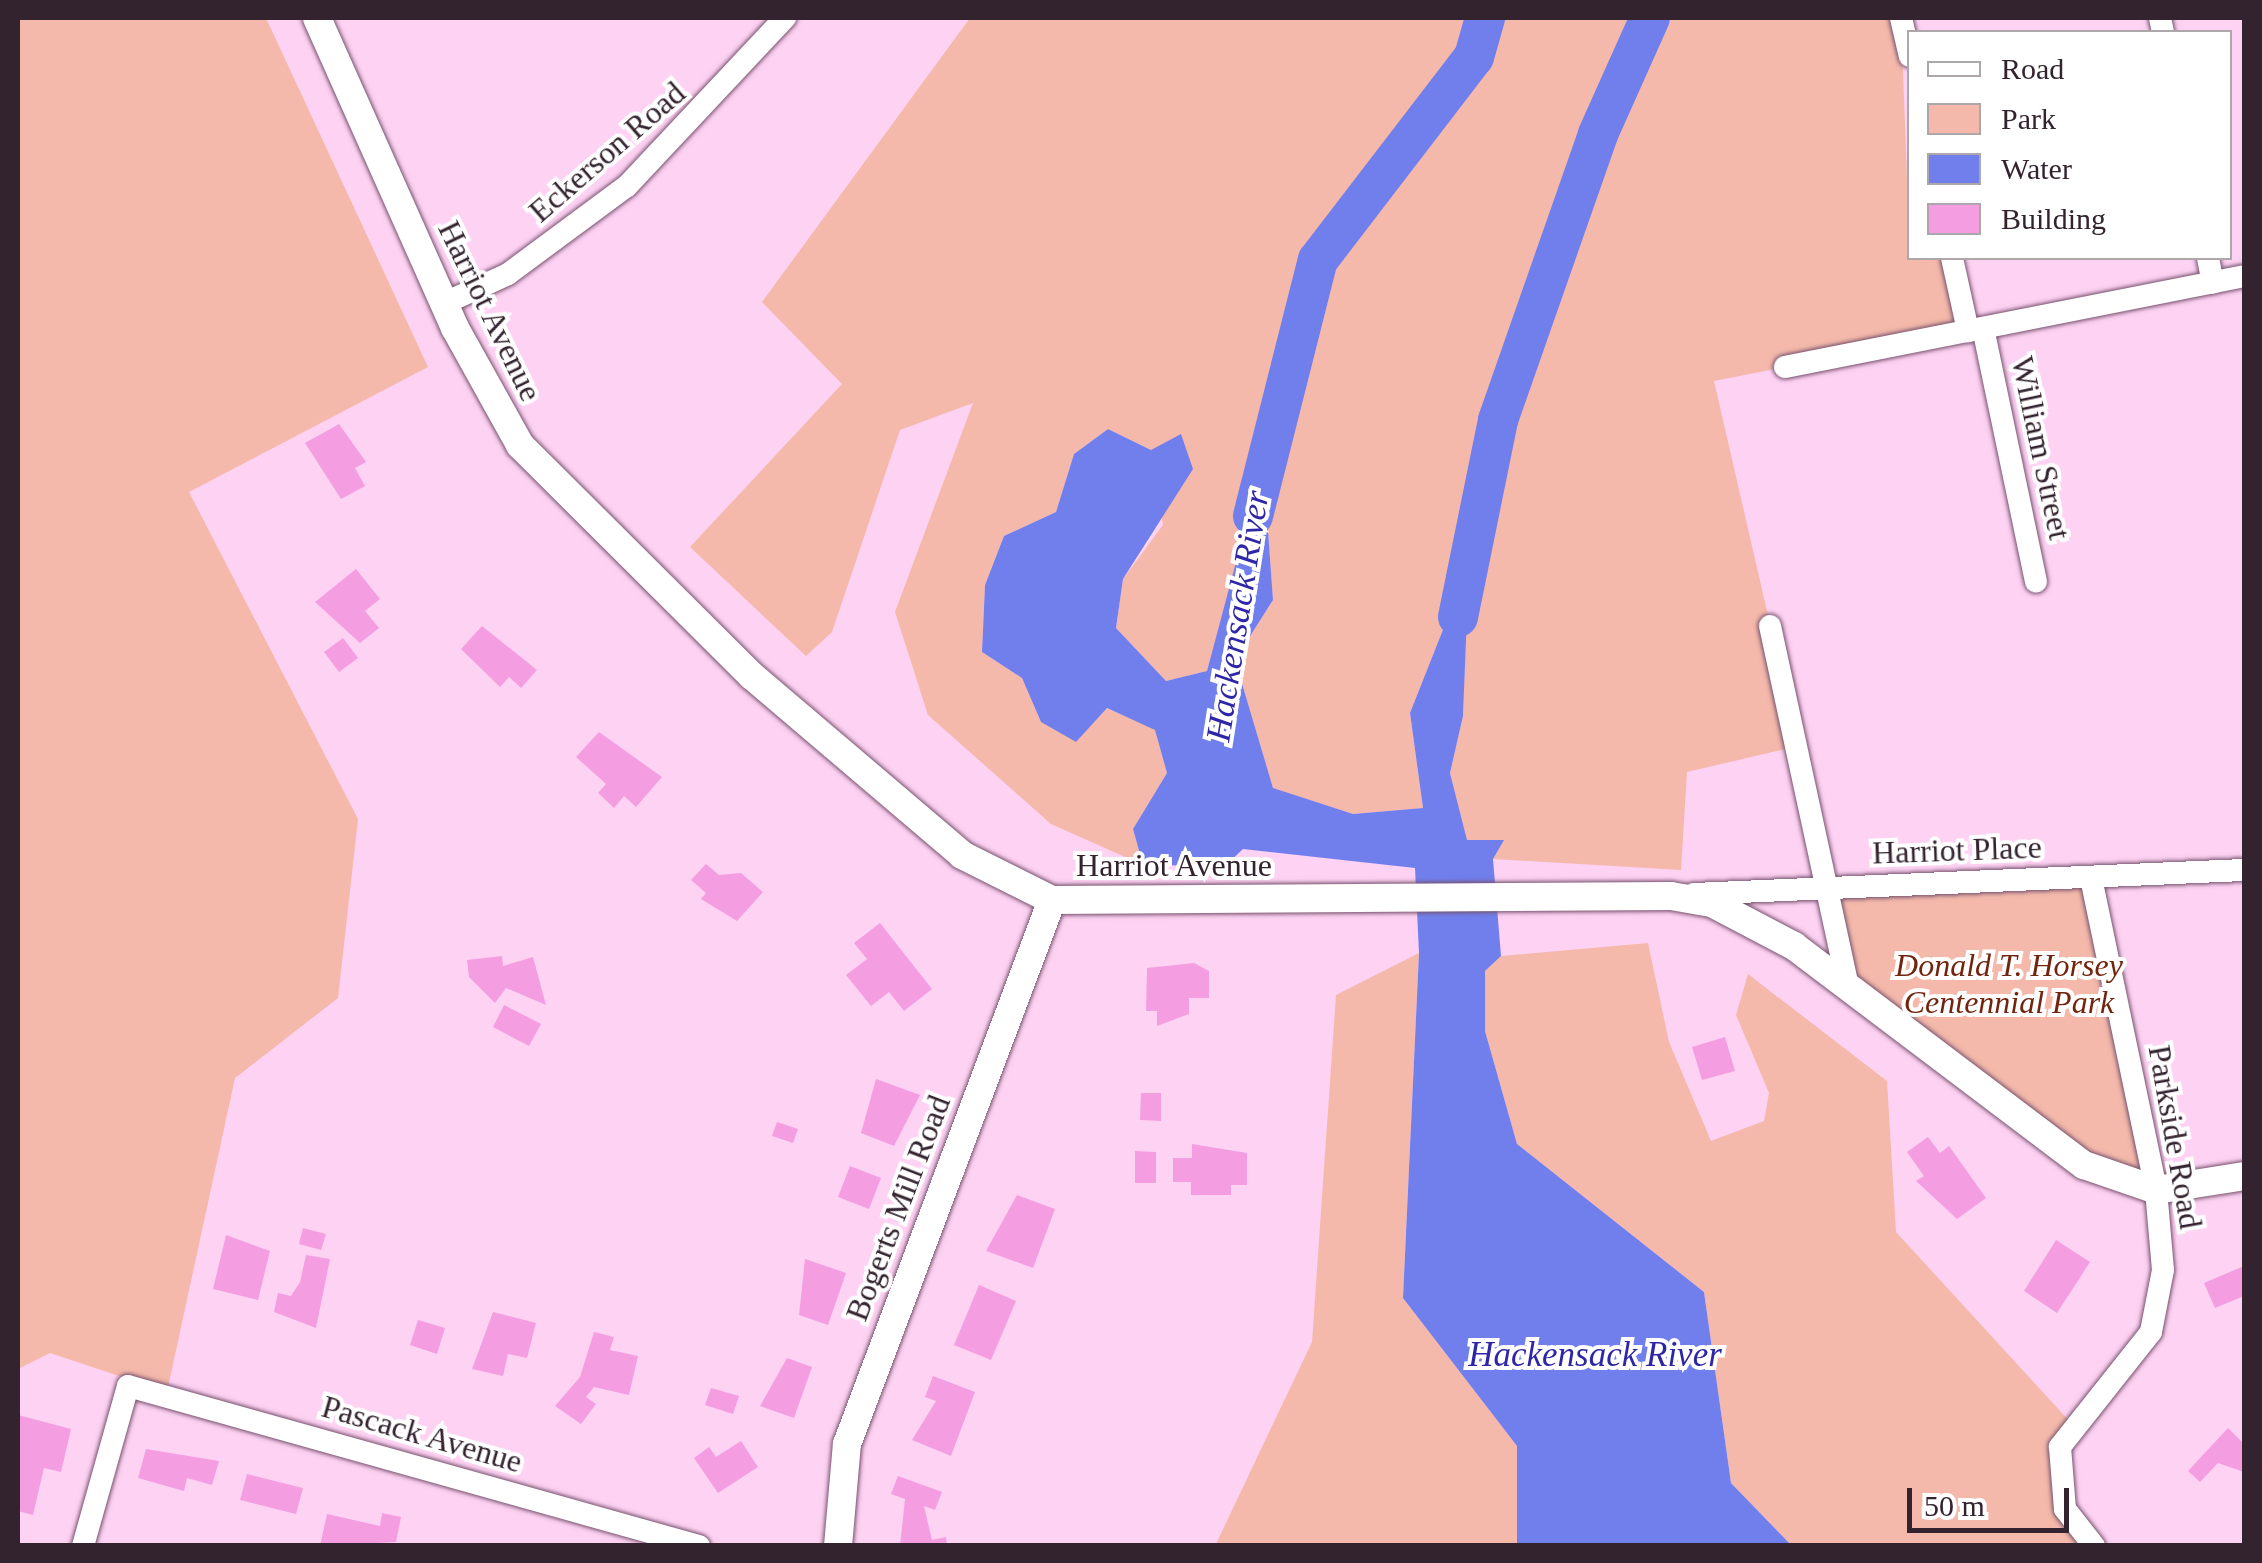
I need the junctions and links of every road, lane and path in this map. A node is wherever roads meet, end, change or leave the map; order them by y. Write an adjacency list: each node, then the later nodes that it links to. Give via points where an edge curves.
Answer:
1 (317, 18): 7 (street, Harriot Avenue)
2 (785, 18): 7 (street, Eckerson Road, via 627,186 508,274)
3 (1953, 260): 8 (street, William Street)
4 (2208, 260): 6 (street)
5 (2244, 276): 6 (street)
6 (2213, 283): 8 (street)
7 (444, 302): 16 (street, Harriot Avenue, via 497,412 575,507 916,820 962,855)
8 (1975, 329): 9 (street); 10 (street, William Street)
9 (1785, 367)
10 (2036, 582)
11 (1770, 626): 14 (street)
12 (2244, 870): 13 (street, Harriot Place)
13 (2091, 878): 14 (street, Harriot Place); 19 (street, Parkside Road)
14 (1830, 886): 15 (street, Harriot Place); 17 (street)
15 (1671, 896): 16 (street, Harriot Avenue); 17 (street, Harriot Avenue, via 1755,921)
16 (1052, 900): 22 (street, Bogerts Mill Road, via 847,1444)
17 (1849, 990): 19 (street, Harriot Avenue, via 2046,1142)
18 (2244, 1176): 19 (street)
19 (2156, 1190): 23 (street, Parkside Road, via 2163,1270 2151,1332 2060,1446 2066,1509)
20 (83, 1546): 21 (street, Pascack Avenue, via 128,1386)
21 (699, 1546)
22 (838, 1546)
23 (2094, 1546)

